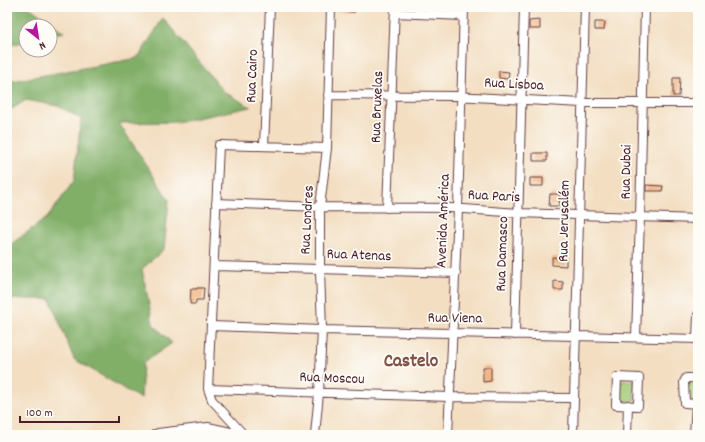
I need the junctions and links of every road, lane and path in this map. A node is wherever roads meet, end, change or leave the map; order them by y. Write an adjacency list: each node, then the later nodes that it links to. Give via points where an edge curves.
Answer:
1 (270, 7): 15 (street, Rua Cairo)
2 (332, 7): 8 (street, Rua Londres)
3 (524, 7): 11 (street, Rua Damasco)
4 (585, 7): 12 (street, Rua Jerusalém)
5 (645, 7): 14 (street, Rua Dubai)
6 (395, 10): 7 (street); 9 (street, Rua Bruxelas)
7 (463, 11): 10 (street, Avenida América)
8 (328, 95): 9 (street, Rua Lisboa); 16 (street, Rua Londres)
9 (393, 95): 10 (street, Rua Lisboa); 19 (street, Rua Bruxelas)
10 (461, 96): 11 (street, Rua Lisboa); 20 (street, Avenida América)
11 (521, 99): 12 (street, Rua Lisboa); 21 (street, Rua Damasco)
12 (582, 103): 14 (street, Rua Lisboa); 22 (street, Rua Jerusalém)
13 (698, 103): 14 (street, Rua Lisboa)
14 (643, 104): 23 (street, Rua Dubai)
15 (264, 146): 16 (street); 17 (street, via 218,144)
16 (327, 148): 18 (street, Rua Londres)
17 (216, 203): 18 (street, Rua Paris); 25 (street)
18 (320, 208): 19 (street, Rua Paris); 26 (street, Rua Londres)
19 (387, 208): 20 (street, Rua Paris)
20 (458, 209): 21 (street, Rua Paris); 27 (street, Avenida América)
21 (518, 213): 22 (street, Rua Paris); 32 (street, Rua Damasco)
22 (579, 215): 23 (street, Rua Paris); 33 (street, Rua Jerusalém)
23 (640, 218): 24 (street, Rua Paris); 34 (street, Rua Dubai)
24 (698, 219)
25 (214, 266): 26 (street, Rua Atenas); 29 (street)
26 (320, 269): 27 (street, Rua Atenas); 30 (street, Rua Londres)
27 (456, 273): 31 (street, Avenida América)
28 (698, 315): 35 (street)
29 (211, 326): 30 (street, Rua Viena); 37 (street)
30 (322, 330): 31 (street, Rua Viena); 38 (street, Rua Londres)
31 (453, 333): 32 (street, Rua Viena); 39 (street, Avenida América)
32 (514, 335): 33 (street, Rua Viena)
33 (576, 336): 34 (street, Rua Viena); 40 (street, Rua Jerusalém)
34 (636, 337): 35 (street, Rua Viena)
35 (698, 339)
36 (698, 378): 41 (street, via 688,377 684,382 685,403)
37 (208, 389): 38 (street, Rua Moscou); 44 (street, via 212,400)
38 (320, 393): 39 (street, Rua Moscou); 45 (street, Rua Londres)
39 (449, 397): 40 (street, Rua Moscou); 46 (street, Avenida América)
40 (574, 398): 47 (street, Rua Jerusalém)
41 (697, 404): 49 (street)
42 (628, 405): 48 (street)
43 (154, 435): 44 (street, via 208,427)
44 (244, 435)
45 (315, 435)
46 (448, 435)
47 (573, 435)
48 (627, 435)
49 (694, 435)

